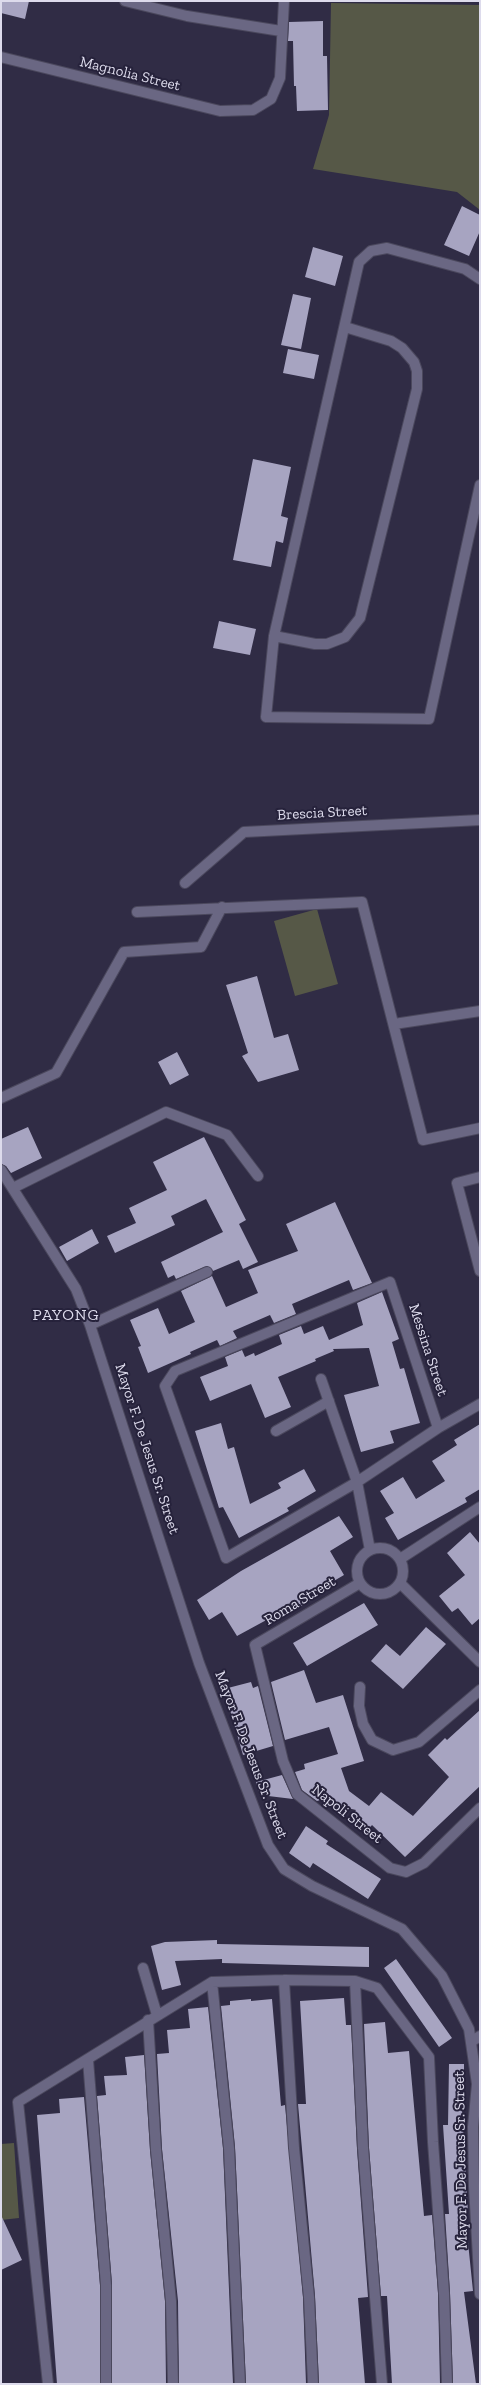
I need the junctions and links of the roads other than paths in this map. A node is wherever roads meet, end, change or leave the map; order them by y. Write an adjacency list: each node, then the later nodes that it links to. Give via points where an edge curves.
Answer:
1 (125, 1): 3 (street, via 188,16)
2 (284, 1): 3 (street)
3 (281, 31): 4 (street, Magnolia Street, via 280,78 271,99 253,110 220,111)
4 (1, 57)
5 (480, 279): 6 (street, via 465,269 397,250 375,249 364,255 359,262)
6 (345, 327): 8 (street); 8 (street, via 402,348 414,362 417,389 360,618 345,637 326,644)
7 (480, 485): 8 (street, via 429,719 266,717)
8 (274, 636)
9 (480, 820): 10 (street, Brescia Street, via 244,832)
10 (185, 883)
11 (222, 907): 12 (street); 14 (street, via 362,902); 15 (street, via 201,947 124,952 56,1074)
12 (137, 912)
13 (480, 1011): 14 (street)
14 (394, 1024): 16 (street, via 423,1140)
15 (1, 1098)
16 (480, 1128)
17 (1, 1170): 20 (street, Mayor F. De Jesus Sr. Street)
18 (258, 1176): 20 (street, via 227,1135 166,1112)
19 (480, 1177): 21 (street, via 457,1183)
20 (13, 1188): 23 (street, Mayor F. De Jesus Sr. Street, via 76,1290)
21 (480, 1271)
22 (207, 1272): 23 (street)
23 (90, 1325): 46 (street, Mayor F. De Jesus Sr. Street, via 199,1663 268,1845 284,1869 312,1886 402,1929 442,1976 469,2029)
24 (321, 1379): 25 (street)
25 (329, 1401): 28 (street); 29 (street)
26 (480, 1404): 27 (street)
27 (438, 1428): 29 (street); 29 (street, Messina Street, via 390,1282 175,1371 165,1386 226,1558)
28 (276, 1431)
29 (357, 1482): 31 (street)
30 (480, 1507): 32 (street)
31 (370, 1550): 32 (street, via 390,1550); 33 (street, via 359,1561)
32 (400, 1559): 34 (street, via 404,1571)
33 (360, 1583): 34 (street, via 366,1589 380,1594 395,1589); 35 (street, Roma Street)
34 (400, 1583): 36 (street)
35 (255, 1645): 39 (street, Napoli Street, via 283,1760 297,1794 390,1868 406,1872 424,1863)
36 (480, 1662)
37 (360, 1687): 38 (street, via 359,1706 363,1724 372,1740 393,1750 419,1742)
38 (480, 1690)
39 (480, 1808)
40 (143, 1968): 44 (street)
41 (284, 1980): 42 (street); 43 (street); 54 (street, via 294,2148 309,2297)
42 (355, 1981): 55 (street, via 364,2148); 56 (street, via 377,1988 429,2057 444,2293)
43 (212, 1982): 44 (street); 53 (street, via 229,2148)
44 (153, 2017): 47 (street); 52 (street, via 156,2150 171,2301)
45 (480, 2036): 46 (street)
46 (471, 2042): 48 (street, Mayor F. De Jesus Sr. Street)
47 (88, 2060): 50 (street, via 18,2102); 51 (street, via 106,2285)
48 (479, 2083): 49 (street, Mayor F. De Jesus Sr. Street, via 473,2127)
49 (480, 2294)
50 (48, 2384)
51 (106, 2384)
52 (173, 2384)
53 (240, 2384)
54 (313, 2384)
55 (382, 2384)
56 (447, 2384)

